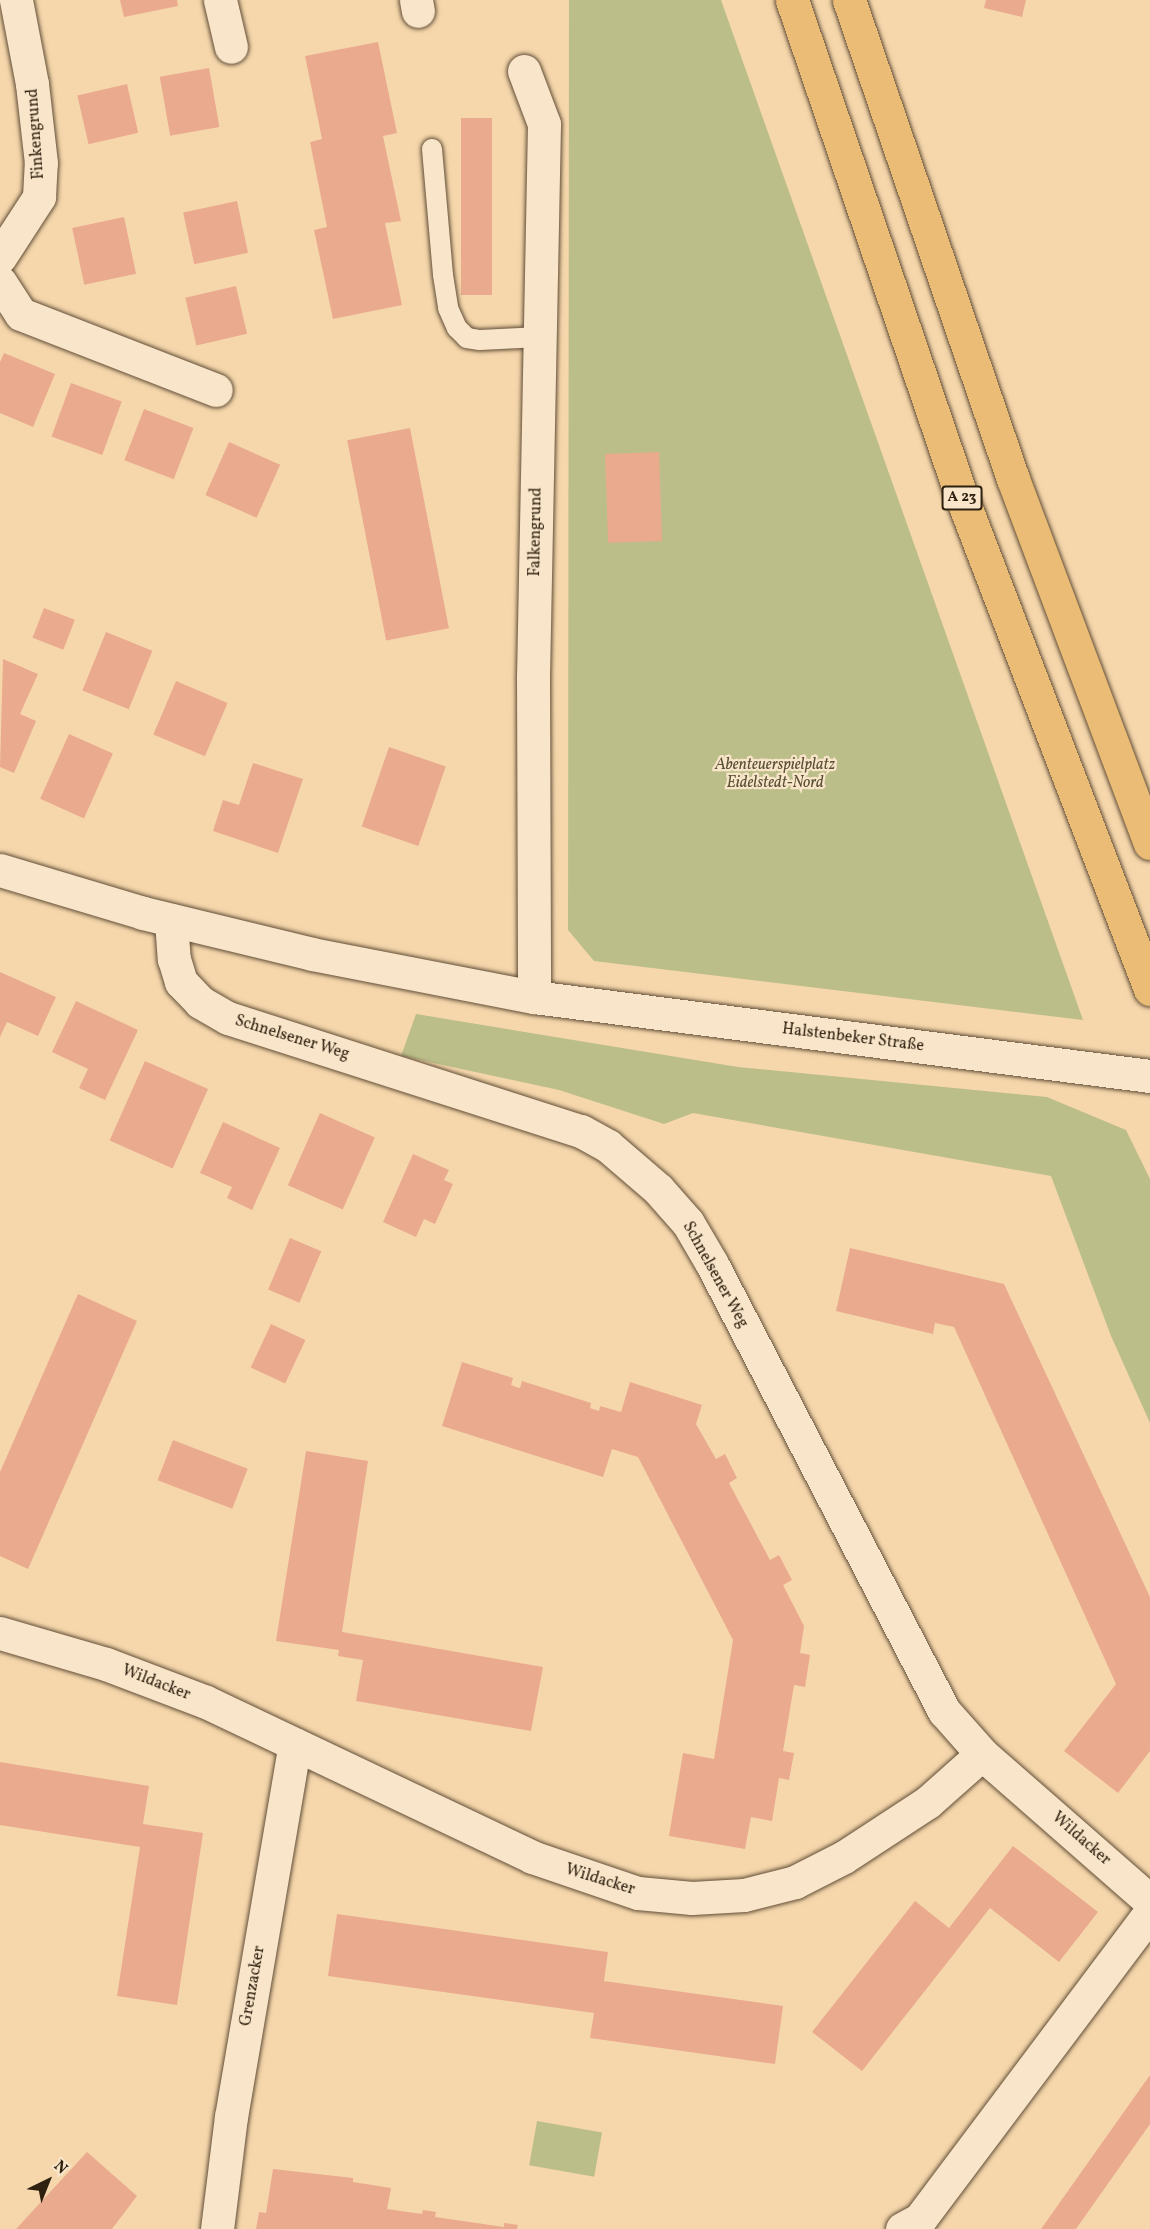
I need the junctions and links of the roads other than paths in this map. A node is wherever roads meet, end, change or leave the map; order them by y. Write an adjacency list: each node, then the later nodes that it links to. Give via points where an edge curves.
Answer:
1 (16, 0): 8 (street, Finkengrund, via 32,84 41,163 39,197)
2 (220, 0): 5 (street)
3 (792, 0): 15 (highway, A 23, via 962,498)
4 (849, 0): 12 (highway, via 1013,479)
5 (231, 47)
6 (524, 71): 10 (street, Falkengrund, via 544,124)
7 (432, 149): 10 (lane, via 447,297 457,328 467,338 480,340)
8 (0, 257)
9 (0, 282): 11 (street, via 21,314)
10 (540, 337): 16 (street, Falkengrund, via 533,676)
11 (216, 390)
12 (1150, 843)
13 (0, 870): 14 (street)
14 (171, 920): 16 (street, via 312,954); 20 (street, Schnelsener Weg, via 174,960 181,982 200,1002 228,1018 580,1131 608,1146 658,1189 688,1223 712,1264 944,1711)
15 (1150, 989)
16 (545, 999): 17 (street, Halstenbeker Straße)
17 (1150, 1076)
18 (0, 1633): 19 (street, Wildacker, via 106,1664)
19 (295, 1744): 20 (street, Wildacker, via 532,1857 585,1878 638,1893 692,1898 744,1895 805,1877 844,1857 928,1802); 23 (street, Grenzacker, via 231,2117)
20 (982, 1754): 21 (street, Wildacker)
21 (1150, 1901)
22 (1150, 1913): 24 (street, via 920,2219)
23 (217, 2229)
24 (902, 2229)

